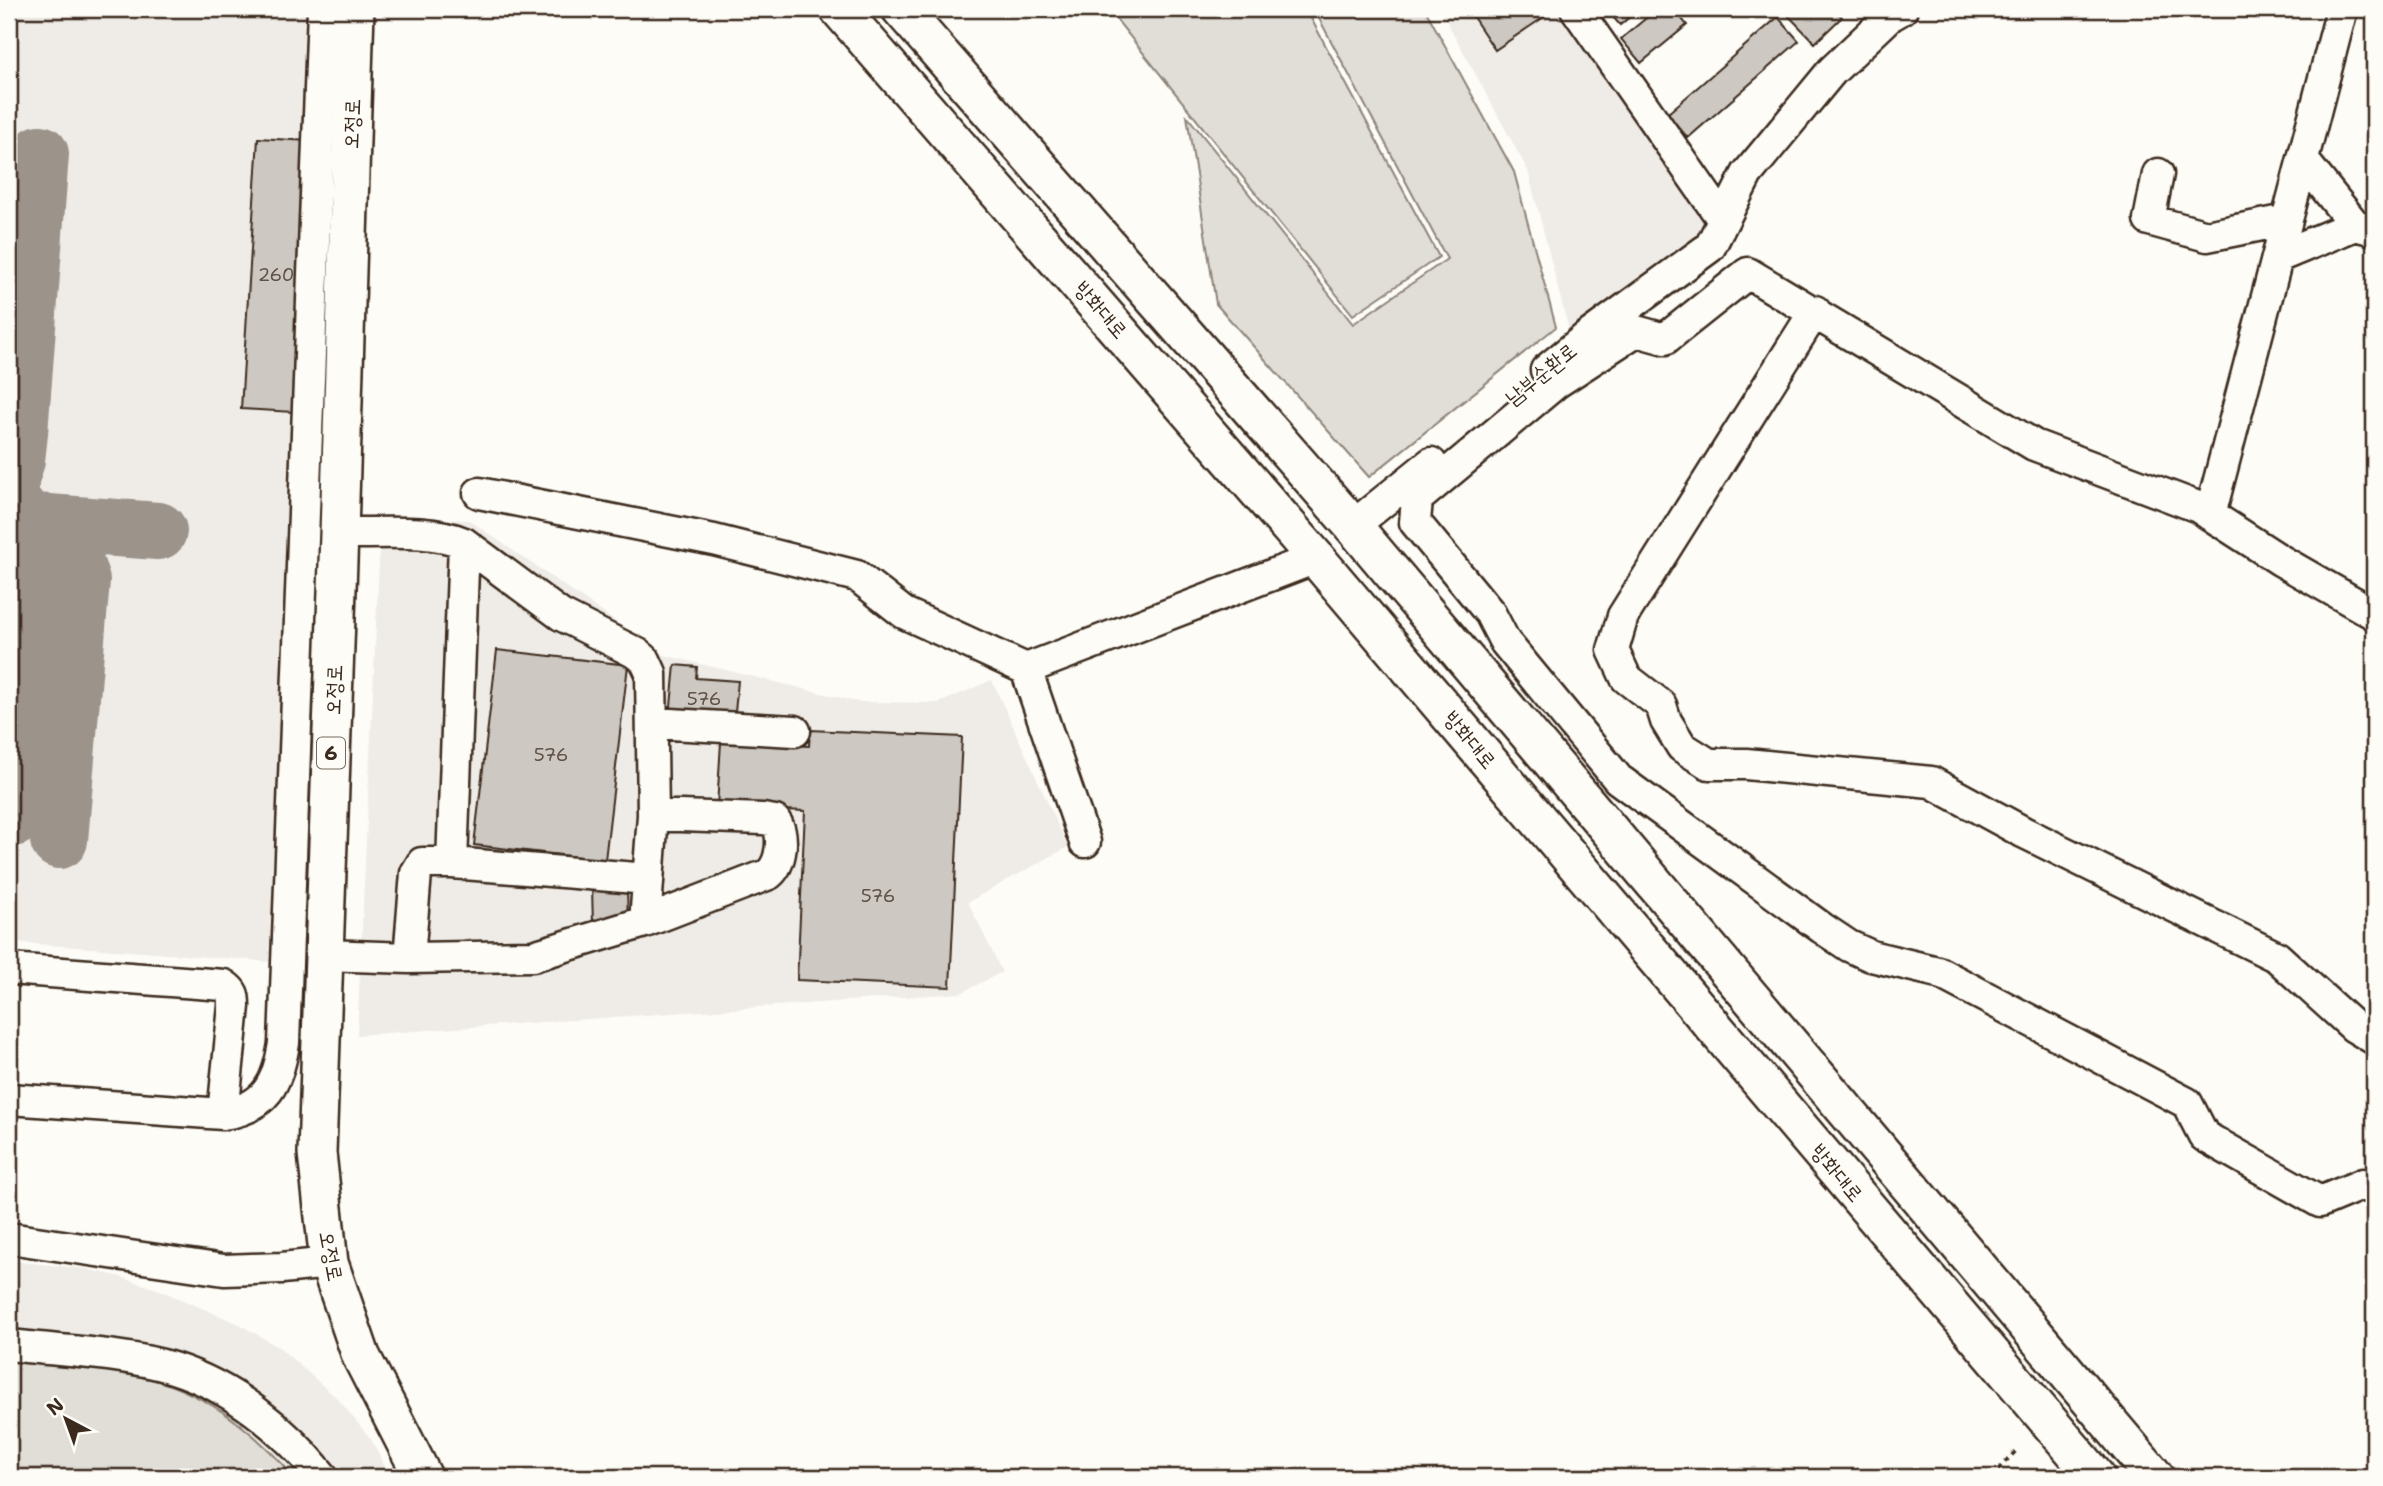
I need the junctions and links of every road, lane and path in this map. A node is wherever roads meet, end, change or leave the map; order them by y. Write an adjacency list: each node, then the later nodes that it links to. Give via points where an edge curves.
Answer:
1 (323, 9): 35 (street, via 284,1043 281,1068 264,1097)
2 (355, 9): 18 (main road, 오정로 / 6)
3 (839, 9): 20 (main road, 방화대로)
4 (901, 9): 17 (main road)
5 (1576, 9): 10 (street)
6 (1902, 9): 10 (street, 남부순환로, via 1832,71 1747,174)
7 (2342, 9): 8 (street)
8 (2303, 160): 11 (street); 12 (street)
9 (2158, 174): 11 (street, via 2149,220 2207,236)
10 (1723, 220): 17 (street, 남부순환로, via 1710,247 1584,339)
11 (2287, 220): 13 (street)
12 (2364, 228): 13 (street)
13 (2278, 257): 16 (street)
14 (1815, 312): 16 (street, via 2034,445); 33 (street, via 1623,616 1614,650 1626,678 1661,705 1682,747 1709,764 1931,782 2277,957 2354,1027); 36 (street, via 1748,273 1665,339 1636,331 1556,383 1417,499 1415,522 1490,613 1505,642 1618,779 1822,928 1871,956 1938,972 2187,1103 2204,1136 2320,1202 2362,1184)
15 (479, 493): 22 (street, via 714,540 857,576 904,613)
16 (2210, 515): 21 (street)
17 (1353, 526): 45 (main road)
18 (340, 533): 19 (street, via 434,535); 30 (main road, 오정로 / 6)
19 (464, 542): 23 (street, via 561,615 645,660 651,673); 27 (street)
20 (1316, 558): 22 (street); 44 (main road, 방화대로)
21 (2374, 614)
22 (1026, 669): 26 (street)
23 (653, 723): 24 (street); 25 (street)
24 (795, 731)
25 (653, 816): 28 (street); 29 (street, via 771,820 780,831 779,857 769,874)
26 (1085, 842)
27 (452, 863): 28 (street); 31 (street, via 428,861 418,867)
28 (648, 879): 29 (street)
29 (645, 922): 31 (street, via 533,956)
30 (324, 955): 31 (street); 38 (main road, 오정로 / 6, via 317,1153)
31 (409, 957)
32 (9, 969): 35 (street, via 182,981 230,989 234,1006)
33 (2374, 1039)
34 (9, 1099): 35 (street)
35 (223, 1114)
36 (2374, 1189)
37 (9, 1238): 38 (street, via 224,1270)
38 (329, 1264): 42 (main road, 오정로 / 6, via 361,1356)
39 (9, 1345): 41 (street, via 125,1359 172,1368 214,1384 283,1435)
40 (2017, 1450): 43 (path)
41 (323, 1477)
42 (423, 1477)
43 (1991, 1477)
44 (2096, 1477)
45 (2155, 1477)

